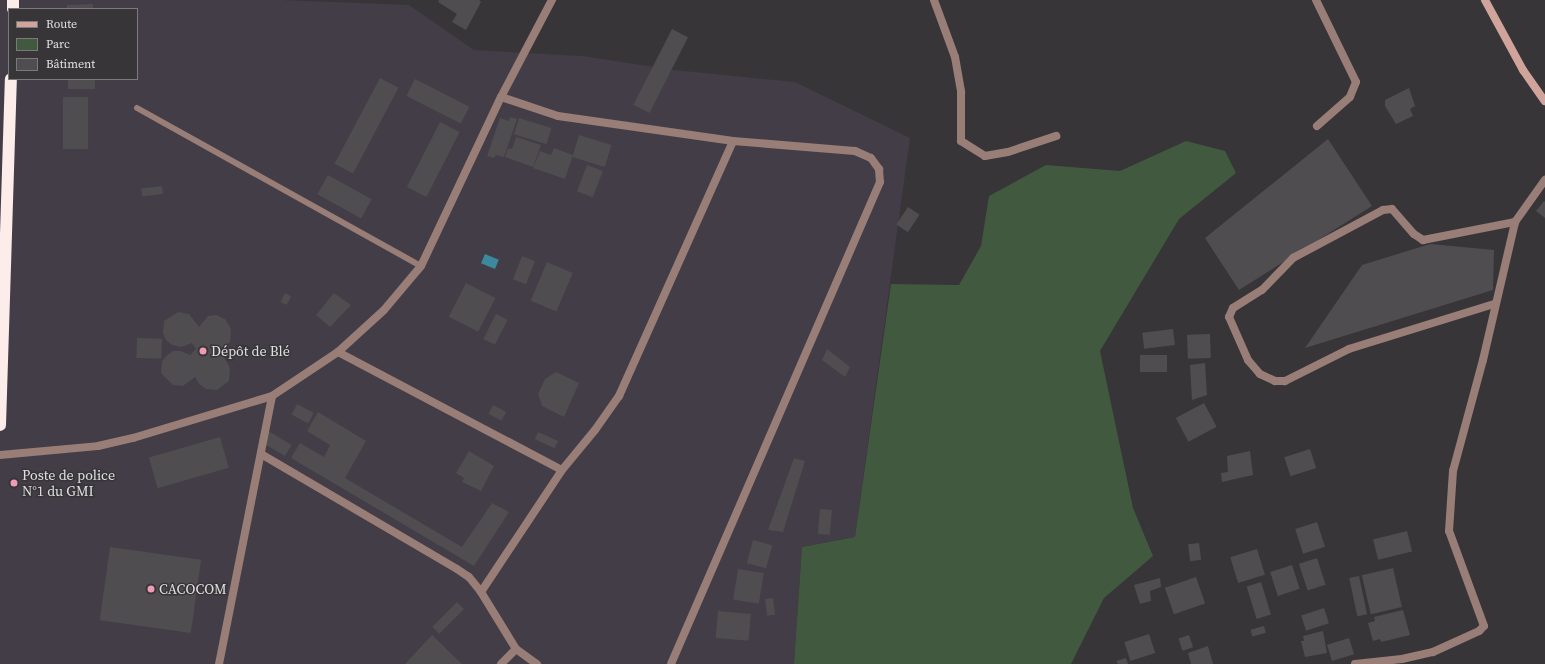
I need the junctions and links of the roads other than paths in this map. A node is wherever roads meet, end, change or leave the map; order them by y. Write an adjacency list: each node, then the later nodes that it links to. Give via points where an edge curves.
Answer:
1 (552, 0): 6 (street)
2 (934, 0): 10 (street, via 955,57 961,92 961,141 985,156 1008,152)
3 (1316, 0): 9 (street, via 1356,82 1350,97)
4 (1485, 0): 7 (street, via 1523,70)
5 (11, 80): 18 (highway)
6 (501, 97): 11 (street, via 558,116); 14 (street)
7 (1545, 101)
8 (137, 108): 14 (lane)
9 (1317, 126)
10 (1056, 136)
11 (733, 141): 21 (street, via 619,396); 27 (street, via 855,151 871,158 879,169 880,182)
12 (1545, 180): 13 (street)
13 (1515, 222): 15 (street); 15 (street, via 1423,240 1414,234 1392,209 1383,210 1292,258 1262,290 1233,308 1229,317 1248,360 1260,374 1275,381 1284,381 1349,349)
14 (421, 266): 16 (street, via 384,310)
15 (1494, 304): 28 (street, via 1483,360 1453,471 1449,531 1484,626 1479,631 1432,652 1402,659)
16 (338, 352): 17 (street); 21 (street)
17 (272, 396): 19 (street); 20 (street, via 98,446)
18 (0, 424)
19 (261, 454): 22 (street, via 456,569 468,577); 24 (street)
20 (0, 455)
21 (562, 470): 22 (street)
22 (481, 592): 23 (street)
23 (516, 650): 25 (street); 26 (street)
24 (219, 664)
25 (501, 664)
26 (537, 664)
27 (671, 664)
28 (1355, 664)

